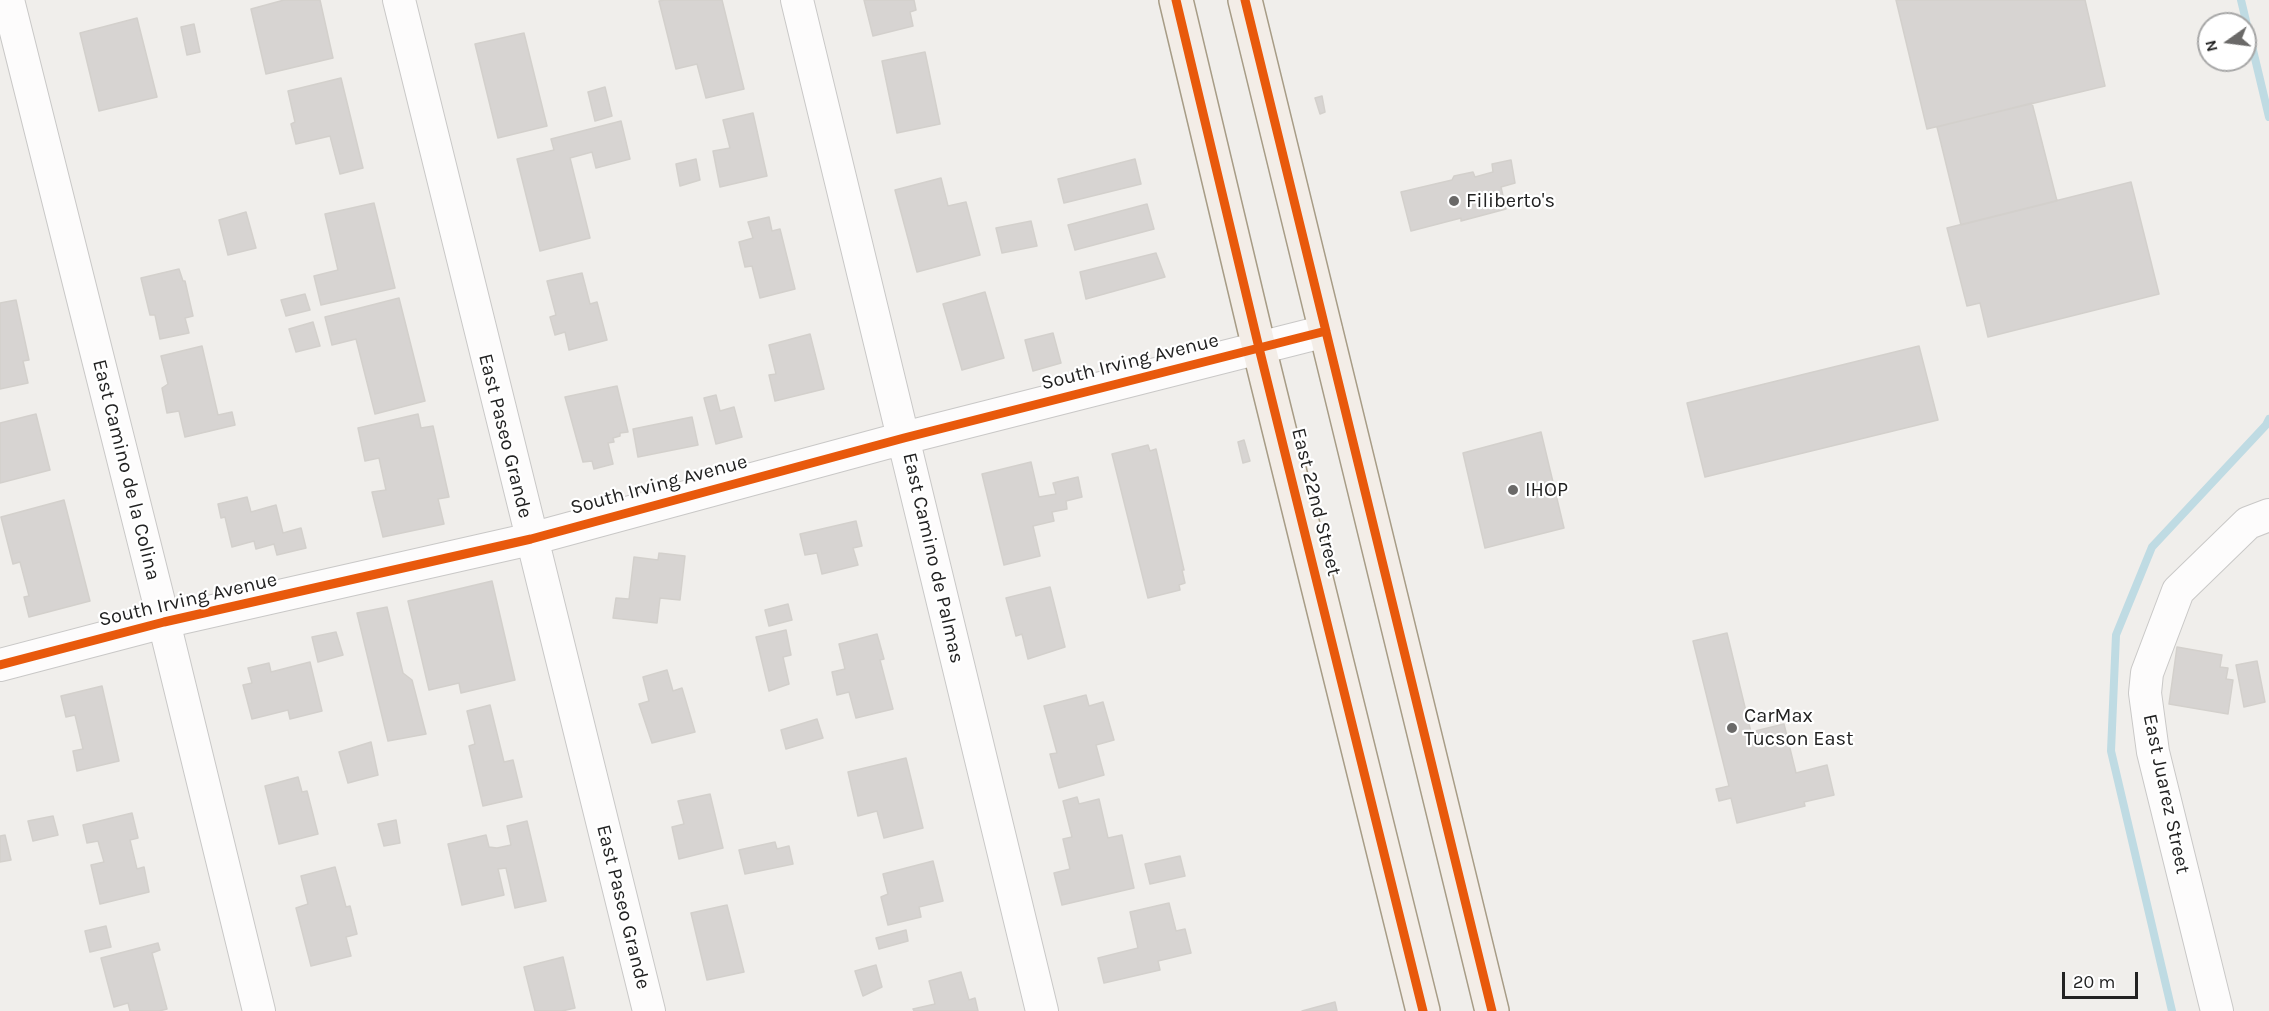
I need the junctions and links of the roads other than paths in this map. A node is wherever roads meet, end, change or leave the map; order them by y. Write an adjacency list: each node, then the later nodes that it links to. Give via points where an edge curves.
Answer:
1 (8, 0): 11 (street, East Camino de la Colina)
2 (399, 0): 10 (street, East Paseo Grande)
3 (797, 0): 8 (street, East Camino de Palmas)
4 (1176, 0): 7 (main road, East 22nd Street)
5 (1245, 0): 6 (main road)
6 (1326, 331): 7 (street, South Irving Avenue); 17 (main road)
7 (1259, 348): 8 (street, South Irving Avenue); 16 (main road, East 22nd Street)
8 (904, 438): 10 (street, South Irving Avenue); 15 (street, East Camino de Palmas)
9 (2269, 514): 18 (street, East Juarez Street, via 2248,523 2178,591 2151,663 2145,693 2153,752)
10 (531, 539): 11 (street, South Irving Avenue); 14 (street, East Paseo Grande)
11 (164, 622): 12 (street, South Irving Avenue); 13 (street, East Camino de la Colina)
12 (0, 665)
13 (259, 1011)
14 (649, 1011)
15 (1042, 1011)
16 (1423, 1011)
17 (1492, 1011)
18 (2217, 1011)

